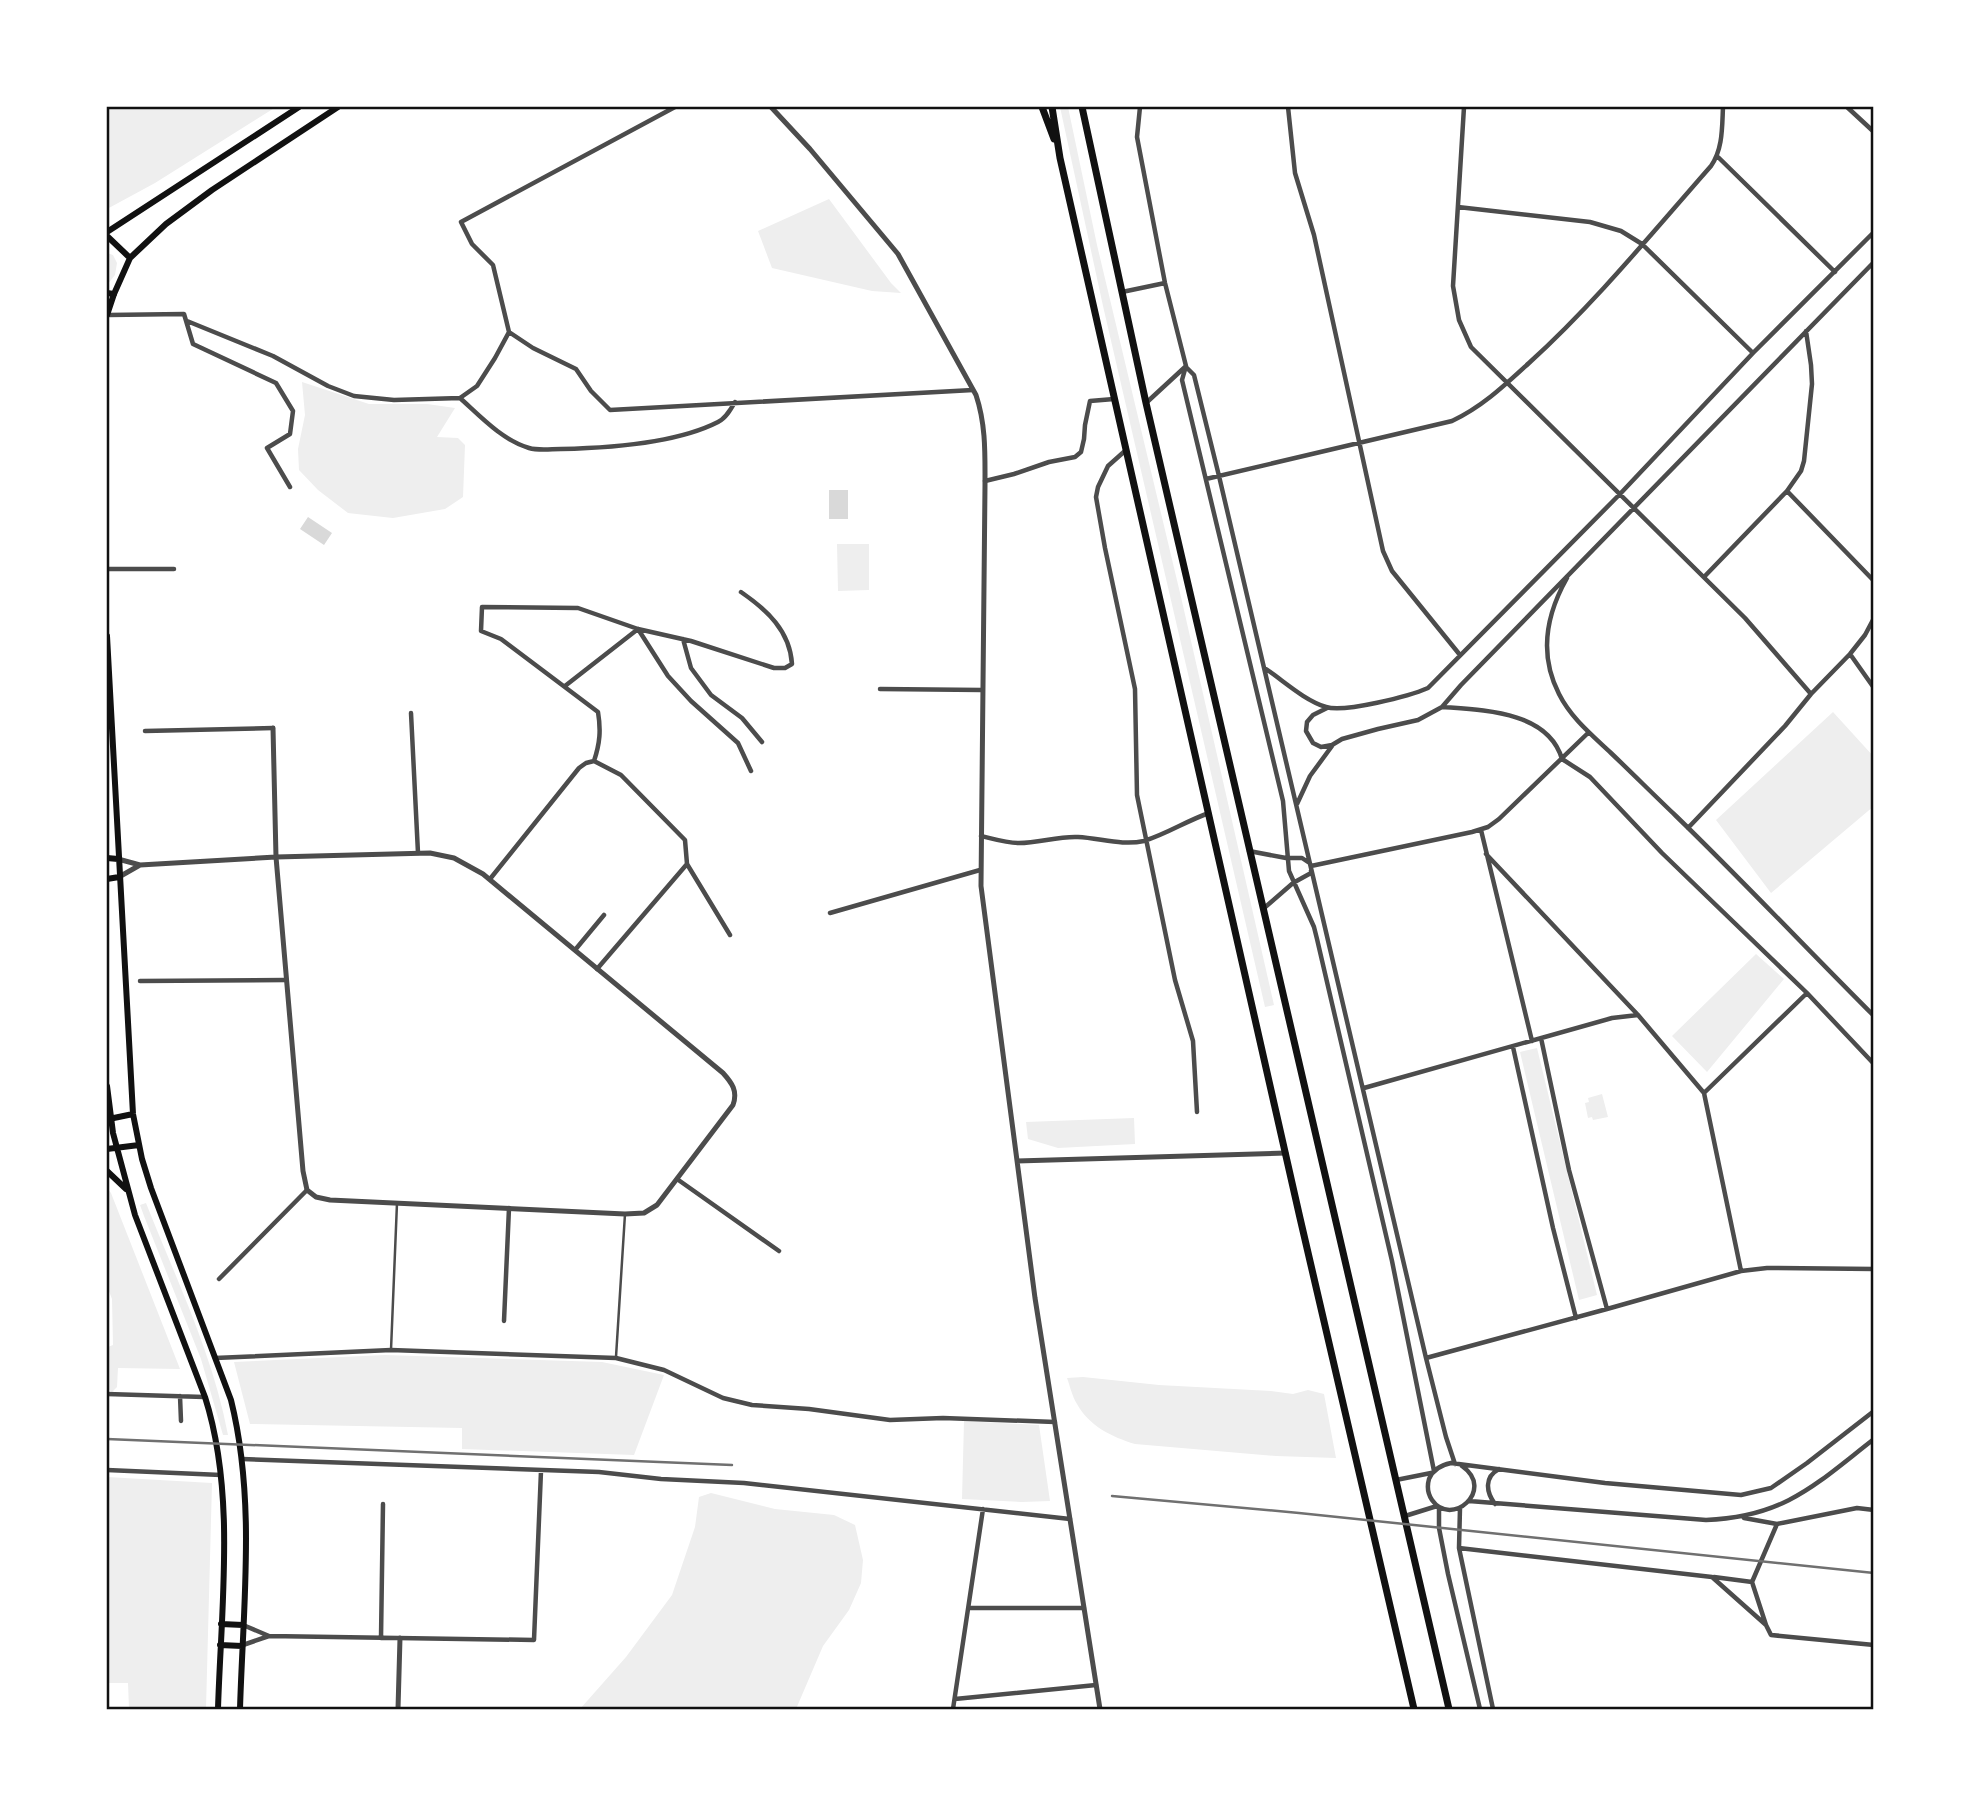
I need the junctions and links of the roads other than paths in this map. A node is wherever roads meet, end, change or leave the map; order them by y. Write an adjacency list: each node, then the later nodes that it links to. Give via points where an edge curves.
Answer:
1 (299, 107): 18 (main road)
2 (338, 107): 20 (main road, via 212,190)
3 (675, 107): 29 (street, via 461,222 472,244 493,265)
4 (771, 107): 33 (street, via 898,254)
5 (1042, 107): 15 (highway)
6 (1052, 107): 15 (highway)
7 (1082, 107): 24 (highway)
8 (1140, 107): 23 (street, via 1137,137)
9 (1288, 107): 38 (street, via 1295,173 1314,235)
10 (1464, 107): 16 (street)
11 (1723, 107): 14 (street)
12 (1847, 107): 13 (street)
13 (1874, 132)
14 (1718, 157): 19 (street); 22 (street)
15 (1060, 158): 35 (highway)
16 (1458, 207): 19 (street, via 1590,222 1621,231); 32 (street, via 1453,286 1459,320 1471,347)
17 (1874, 232): 22 (street)
18 (107, 234): 20 (main road)
19 (1642, 244): 30 (street); 32 (street, via 1567,329)
20 (130, 258): 25 (main road)
21 (1874, 262): 28 (street)
22 (1835, 272): 30 (street)
23 (1166, 283): 24 (street); 31 (street)
24 (1122, 292): 37 (highway)
25 (110, 293): 26 (main road)
26 (107, 315): 27 (street, via 184,314)
27 (186, 321): 34 (street, via 354,396); 43 (street, via 193,344 276,383 282,392 293,411 289,433 267,448)
28 (1806, 331): 44 (street, via 1812,384 1804,461); 46 (street)
29 (509, 332): 34 (street, via 477,386); 36 (street, via 576,369 610,410)
30 (1753, 353): 45 (street)
31 (1186, 366): 37 (street); 40 (street, via 1194,375); 41 (street, via 1182,380)
32 (1508, 383): 38 (street, via 1452,421); 45 (street)
33 (973, 390): 36 (street); 42 (street, via 984,426)
34 (460, 398): 36 (street, via 508,438 535,449 578,449 680,436 721,421)
35 (1115, 399): 39 (highway); 42 (street, via 1090,401 1081,452 1076,457)
36 (735, 402)
37 (1146, 403): 82 (highway)
38 (1360, 443): 40 (street); 58 (street, via 1387,562)
39 (1127, 449): 77 (highway); 81 (street, via 1108,466 1096,497 1135,689 1137,795)
40 (1219, 476): 41 (street); 59 (street)
41 (1206, 479): 87 (street, via 1283,801)
42 (985, 481): 63 (street)
43 (290, 487)
44 (1787, 491): 50 (street); 51 (street)
45 (1620, 494): 46 (street); 58 (street)
46 (1633, 507): 49 (street); 50 (street)
47 (107, 569): 48 (street)
48 (174, 569)
49 (1573, 570): 65 (street); 70 (street, via 1556,597 1546,639 1549,668 1559,694)
50 (1704, 577): 64 (street)
51 (1874, 581)
52 (741, 592): 56 (street, via 774,620 788,639 792,664 774,668)
53 (1874, 618): 57 (street)
54 (638, 629): 56 (street); 60 (street); 60 (street, via 578,608 482,607 481,631 501,639); 75 (street, via 668,676 738,743)
55 (107, 636): 88 (main road)
56 (683, 639): 71 (street, via 691,668 711,695 742,718)
57 (1850, 654): 61 (street); 64 (street)
58 (1460, 655): 66 (street, via 1428,688 1416,693 1343,709)
59 (1265, 668): 66 (street); 76 (street)
60 (565, 686): 74 (street, via 598,712 601,729)
61 (1874, 688)
62 (880, 689): 63 (street)
63 (982, 690): 80 (street)
64 (1811, 694): 78 (street)
65 (1442, 707): 72 (street, via 1418,720); 73 (street, via 1507,714 1531,724 1552,738)
66 (1328, 708): 72 (street, via 1313,715 1306,731 1313,743)
67 (411, 713): 83 (street)
68 (273, 729): 69 (street); 85 (street)
69 (145, 731)
70 (1588, 733): 73 (street); 78 (street)
71 (762, 742)
72 (1332, 745): 76 (street)
73 (1562, 758): 79 (street, via 1499,820); 105 (street, via 1590,777)
74 (594, 761): 89 (street, via 621,775 685,840); 95 (street, via 579,768)
75 (751, 771)
76 (1296, 806): 91 (street)
77 (1209, 813): 81 (street); 121 (highway)
78 (1688, 828): 107 (street)
79 (1480, 830): 84 (street); 91 (street)
80 (980, 836): 81 (street, via 1019,843 1058,837); 92 (street)
81 (1147, 840): 115 (street, via 1175,980 1193,1041)
82 (1250, 851): 87 (street); 97 (highway)
83 (418, 853): 85 (street); 95 (street, via 449,857)
84 (1486, 854): 106 (street); 109 (street)
85 (276, 857): 90 (street); 103 (street)
86 (107, 858): 88 (main road)
87 (1286, 858): 91 (street, via 1303,858); 96 (street)
88 (118, 859): 90 (street); 93 (main road)
89 (687, 864): 100 (street); 102 (street)
90 (140, 865): 93 (street)
91 (1311, 866): 96 (street, via 1311,873); 113 (street)
92 (980, 870): 98 (street); 122 (street)
93 (119, 877): 94 (main road); 116 (main road)
94 (107, 879)
95 (490, 879): 101 (street)
96 (1293, 883): 97 (street); 153 (street, via 1317,939 1392,1261)
97 (1263, 909): 155 (highway)
98 (830, 913)
99 (604, 915): 101 (street)
100 (730, 934)
101 (575, 950): 102 (street)
102 (597, 969): 124 (street, via 733,1086 733,1105)
103 (286, 980): 104 (street); 126 (street)
104 (139, 981)
105 (1807, 993): 111 (street); 114 (street)
106 (1638, 1015): 108 (street); 114 (street)
107 (1874, 1016)
108 (1541, 1038): 109 (street); 134 (street, via 1575,1196)
109 (1532, 1041): 110 (street)
110 (1513, 1047): 113 (street); 135 (street)
111 (1874, 1064)
112 (107, 1086): 117 (main road)
113 (1364, 1088): 140 (street)
114 (1704, 1093): 132 (street)
115 (1198, 1112)
116 (134, 1114): 117 (main road); 118 (main road)
117 (108, 1119): 120 (main road)
118 (139, 1145): 120 (main road); 138 (main road)
119 (107, 1149): 120 (main road)
120 (116, 1149): 125 (main road)
121 (1286, 1153): 122 (street); 188 (highway)
122 (1017, 1161): 146 (street)
123 (107, 1171): 125 (main road)
124 (677, 1179): 129 (street, via 651,1210); 130 (street)
125 (127, 1190): 143 (main road)
126 (307, 1190): 127 (street, via 326,1199); 133 (street)
127 (397, 1203): 128 (street); 137 (street)
128 (509, 1208): 129 (street); 136 (street)
129 (625, 1214): 139 (street)
130 (779, 1251)
131 (1874, 1269): 132 (street)
132 (1741, 1271): 134 (street)
133 (219, 1279)
134 (1607, 1309): 135 (street)
135 (1576, 1318): 140 (street)
136 (504, 1321)
137 (391, 1350): 138 (street); 139 (street)
138 (215, 1358): 148 (main road, via 231,1400)
139 (616, 1358): 146 (street, via 664,1370 723,1398 752,1405 880,1419)
140 (1426, 1358): 149 (street, via 1443,1426)
141 (107, 1394): 142 (street)
142 (180, 1396): 143 (street); 145 (street)
143 (205, 1396): 154 (main road)
144 (1874, 1411): 150 (street, via 1771,1488 1741,1495)
145 (181, 1421)
146 (1055, 1422): 165 (street)
147 (1874, 1439): 164 (street, via 1810,1489 1777,1506)
148 (242, 1459): 152 (street); 173 (main road, via 246,1516)
149 (1459, 1465): 150 (street); 153 (street, via 1441,1465); 156 (street, via 1474,1482)
150 (1500, 1468): 158 (street, via 1493,1472 1487,1489)
151 (107, 1470): 154 (street)
152 (541, 1471): 161 (street, via 744,1483); 177 (street, via 534,1640)
153 (1433, 1472): 155 (street); 159 (street, via 1428,1492)
154 (221, 1475): 172 (main road)
155 (1396, 1480): 163 (highway)
156 (1469, 1502): 158 (street); 160 (street)
157 (383, 1504): 176 (street)
158 (1495, 1504): 164 (street, via 1706,1520)
159 (1439, 1506): 160 (street); 163 (street); 190 (street, via 1448,1574)
160 (1460, 1508): 167 (street)
161 (984, 1509): 165 (street); 170 (street)
162 (1874, 1510): 166 (street, via 1857,1508)
163 (1405, 1516): 189 (highway)
164 (1740, 1517): 166 (street)
165 (1070, 1519): 171 (street)
166 (1777, 1524): 169 (street)
167 (1459, 1548): 168 (street); 191 (street)
168 (1712, 1577): 169 (street); 174 (street)
169 (1752, 1582): 174 (street)
170 (969, 1608): 171 (street); 182 (street)
171 (1084, 1608): 181 (street)
172 (221, 1624): 173 (main road); 178 (main road)
173 (243, 1625): 175 (street); 180 (main road)
174 (1766, 1625): 179 (street, via 1771,1635)
175 (269, 1636): 176 (street); 180 (street)
176 (381, 1638): 177 (street)
177 (400, 1638): 185 (street)
178 (220, 1645): 180 (main road); 183 (main road)
179 (1874, 1645)
180 (242, 1646): 184 (main road)
181 (1096, 1685): 182 (street); 187 (street)
182 (955, 1699): 186 (street)
183 (218, 1709)
184 (240, 1709)
185 (398, 1709)
186 (953, 1709)
187 (1100, 1709)
188 (1414, 1709)
189 (1449, 1709)
190 (1480, 1709)
191 (1493, 1709)

